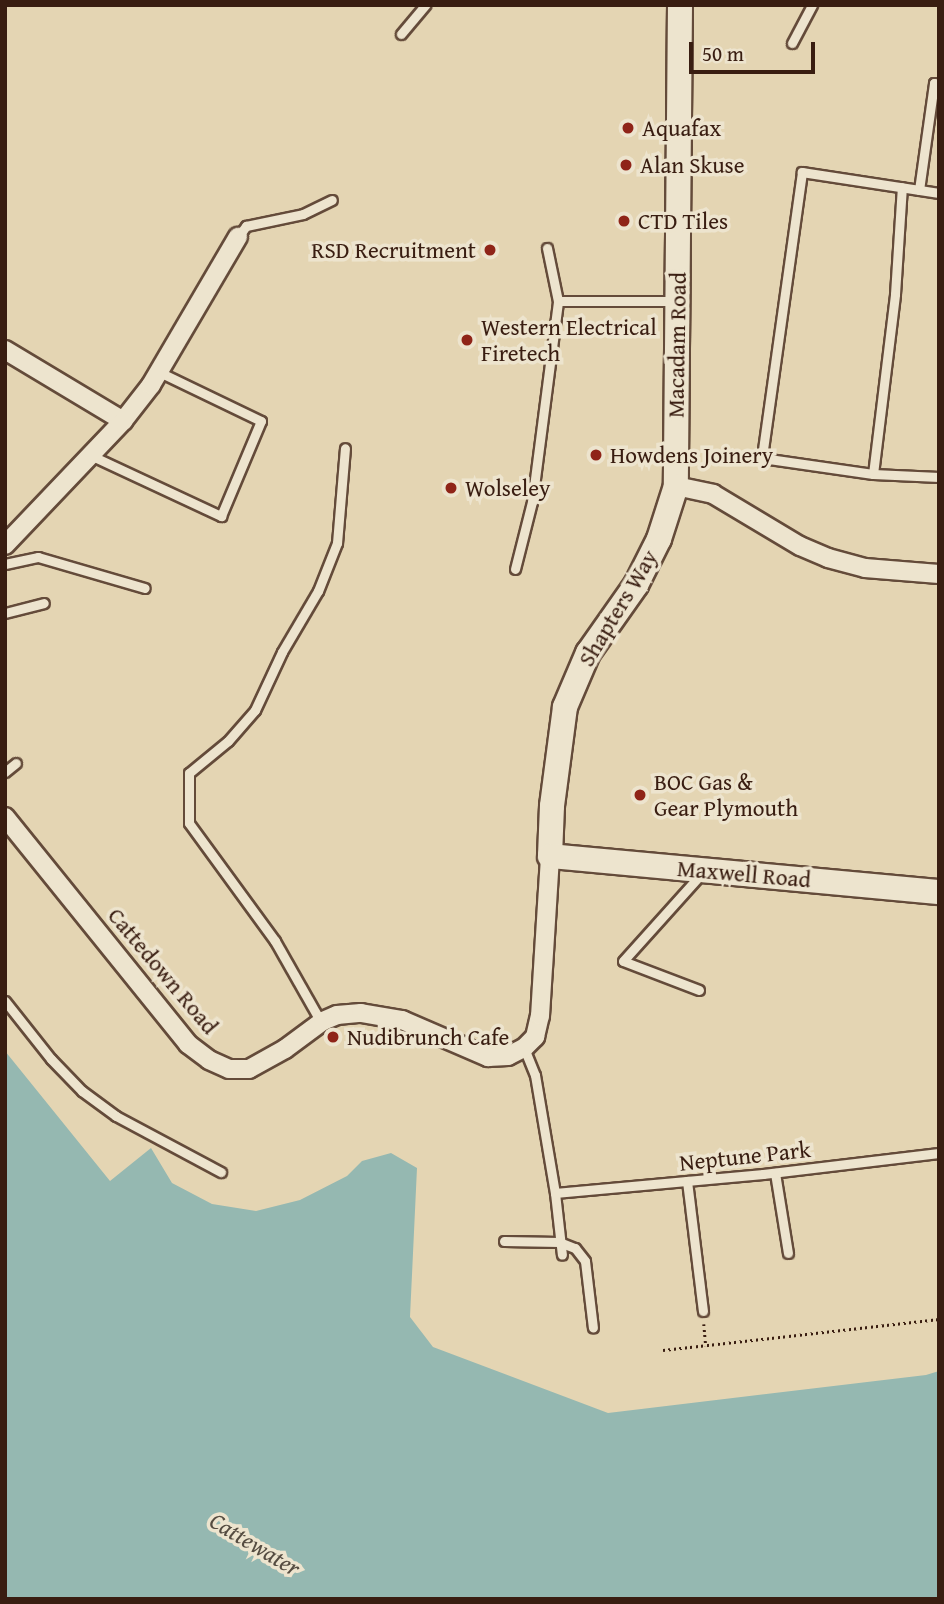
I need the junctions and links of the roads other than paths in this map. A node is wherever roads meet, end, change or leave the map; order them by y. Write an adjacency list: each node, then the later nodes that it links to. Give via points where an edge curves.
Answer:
1 (425, 5): 4 (lane)
2 (680, 5): 14 (street, Macadam Road)
3 (812, 5): 5 (lane)
4 (401, 34)
5 (792, 43)
6 (939, 85): 8 (lane, via 934,83)
7 (902, 187): 8 (lane); 20 (lane, via 895,294); 20 (lane, via 802,172 762,458)
8 (919, 190): 9 (lane)
9 (939, 193)
10 (332, 200): 11 (lane, via 303,214 246,226)
11 (238, 237): 16 (street)
12 (547, 248): 13 (lane)
13 (558, 301): 14 (lane); 25 (lane, via 532,502)
14 (677, 301): 22 (street, Macadam Road)
15 (5, 350): 17 (street)
16 (159, 372): 17 (street); 19 (lane, via 261,421 221,516)
17 (122, 421): 19 (street)
18 (345, 448): 38 (lane, via 337,543 318,591 255,710 228,741 189,773 189,823 275,941)
19 (90, 455): 23 (street)
20 (873, 474): 21 (lane)
21 (939, 477)
22 (676, 486): 26 (street, via 713,494 828,558 864,568); 33 (street, Shapters Way, via 659,539 636,585 588,653 565,707)
23 (5, 545)
24 (5, 564): 27 (lane, via 38,557)
25 (514, 569)
26 (939, 574)
27 (145, 588)
28 (44, 603): 29 (lane)
29 (5, 613)
30 (16, 763): 31 (lane)
31 (5, 772)
32 (5, 817): 38 (street, Cattedown Road, via 188,1044 209,1060 229,1069 249,1069)
33 (550, 856): 34 (street, Maxwell Road); 39 (street, via 540,1016 535,1037)
34 (704, 870): 35 (street, Maxwell Road); 36 (lane, via 623,961)
35 (939, 892)
36 (699, 990)
37 (5, 1001): 41 (lane, via 82,1091 116,1116)
38 (321, 1022): 39 (street, Cattedown Road, via 337,1015 377,1013 488,1057 508,1056)
39 (524, 1048): 44 (lane, via 535,1075)
40 (939, 1153): 42 (lane, Neptune Park)
41 (221, 1172)
42 (775, 1173): 43 (lane, Neptune Park); 47 (lane)
43 (687, 1181): 44 (lane, Neptune Park); 49 (lane)
44 (555, 1193): 46 (lane)
45 (504, 1241): 46 (lane)
46 (559, 1242): 48 (lane); 50 (lane, via 575,1248 585,1261)
47 (789, 1253)
48 (562, 1255)
49 (703, 1311)
50 (593, 1328)

